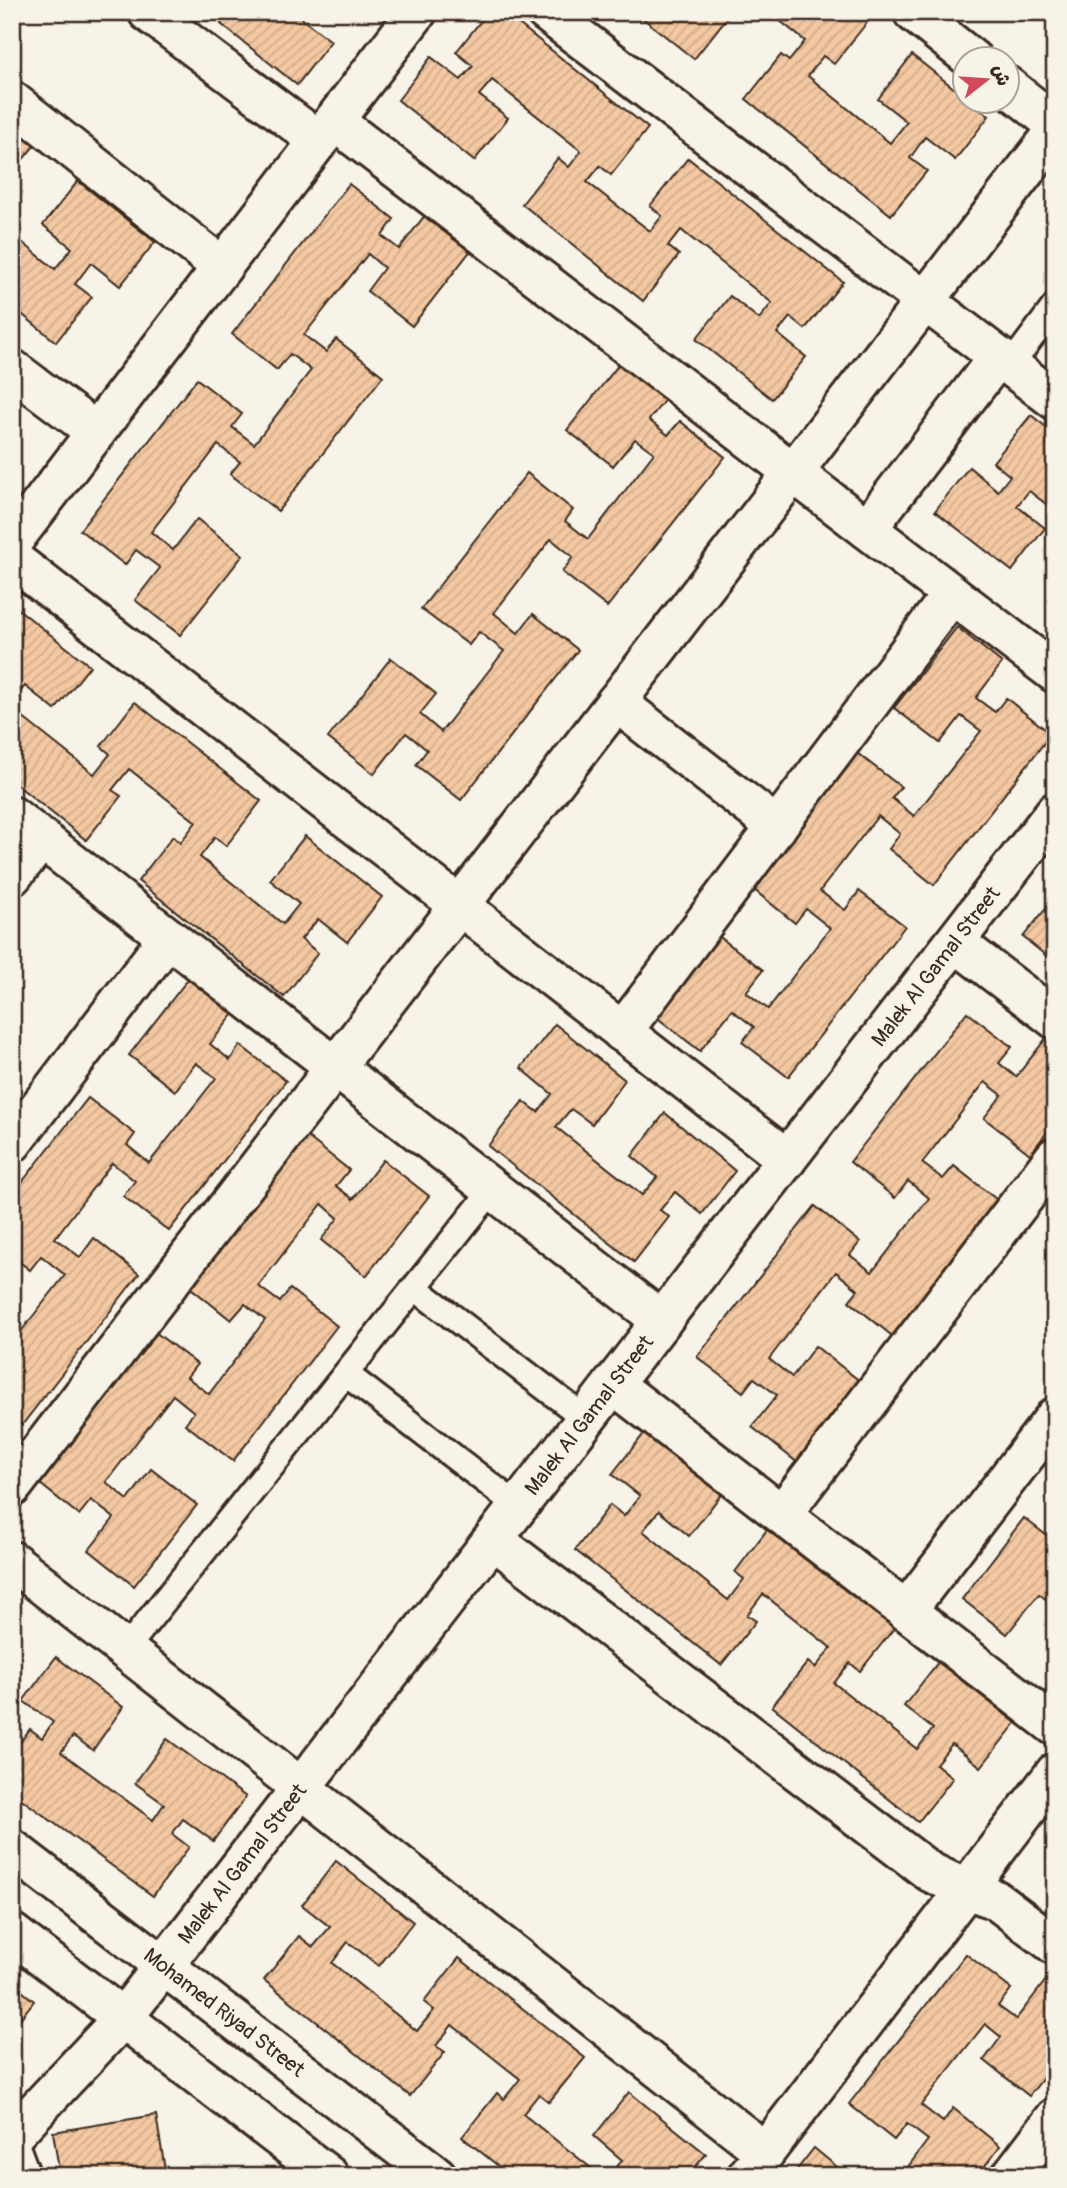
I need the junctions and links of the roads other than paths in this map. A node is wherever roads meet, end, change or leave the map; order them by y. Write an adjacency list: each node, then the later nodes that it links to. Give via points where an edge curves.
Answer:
1 (148, 12): 9 (street)
2 (417, 12): 9 (street)
3 (546, 12): 12 (street)
4 (913, 12): 5 (street)
5 (956, 46)
6 (1021, 97): 8 (street)
7 (12, 102): 11 (street)
8 (1055, 124)
9 (326, 131): 11 (street); 18 (street)
10 (1055, 132): 12 (street)
11 (222, 267): 17 (street)
12 (925, 301): 14 (street); 18 (street)
13 (1055, 306): 14 (lane)
14 (1004, 361): 16 (street); 19 (street)
15 (12, 369): 17 (street)
16 (1055, 400)
17 (96, 432): 20 (street)
18 (793, 472): 19 (street); 24 (street)
19 (867, 529): 22 (street)
20 (12, 542)
21 (12, 559): 29 (street)
22 (952, 594): 23 (street); 27 (street)
23 (1055, 673)
24 (616, 702): 27 (street); 29 (street)
25 (1055, 812): 31 (street, Malek Al Gamal Street)
26 (27, 827): 28 (street); 30 (street)
27 (777, 827): 33 (street)
28 (12, 876)
29 (460, 906): 33 (street); 34 (street)
30 (168, 938): 34 (street); 35 (street)
31 (955, 942): 32 (street); 37 (street, Malek Al Gamal Street)
32 (1055, 1019)
33 (622, 1032): 37 (street)
34 (336, 1067): 38 (street); 45 (street)
35 (12, 1143)
36 (1055, 1157): 47 (street)
37 (787, 1159): 40 (street, Malek Al Gamal Street)
38 (493, 1189): 39 (lane); 40 (street)
39 (415, 1288): 41 (lane); 44 (lane)
40 (662, 1321): 42 (street, Malek Al Gamal Street)
41 (346, 1374): 46 (lane); 51 (lane)
42 (613, 1384): 44 (street, Malek Al Gamal Street); 47 (street)
43 (1055, 1417): 50 (street)
44 (586, 1419): 46 (street, Malek Al Gamal Street)
45 (12, 1487)
46 (519, 1507): 48 (street, Malek Al Gamal Street)
47 (782, 1514): 50 (street)
48 (494, 1540): 54 (street, Malek Al Gamal Street); 56 (street, via 930,1872)
49 (15, 1570): 51 (street)
50 (906, 1611): 52 (street)
51 (125, 1650): 54 (street)
52 (1055, 1726)
53 (1055, 1773): 56 (street)
54 (301, 1788): 59 (street, Malek Al Gamal Street); 63 (street)
55 (12, 1849): 59 (street, Mohamed Riyad Street)
56 (966, 1889): 58 (street, via 996,1900); 63 (street)
57 (12, 1933): 60 (street)
58 (1055, 1945)
59 (164, 1965): 60 (street, Malek Al Gamal Street); 67 (street, Mohamed Riyad Street)
60 (123, 2018): 62 (street, Malek Al Gamal Street); 66 (street)
61 (1055, 2118): 64 (street)
62 (13, 2135): 65 (lane)
63 (756, 2164)
64 (1022, 2172)
65 (28, 2176)
66 (329, 2176)
67 (437, 2176)

